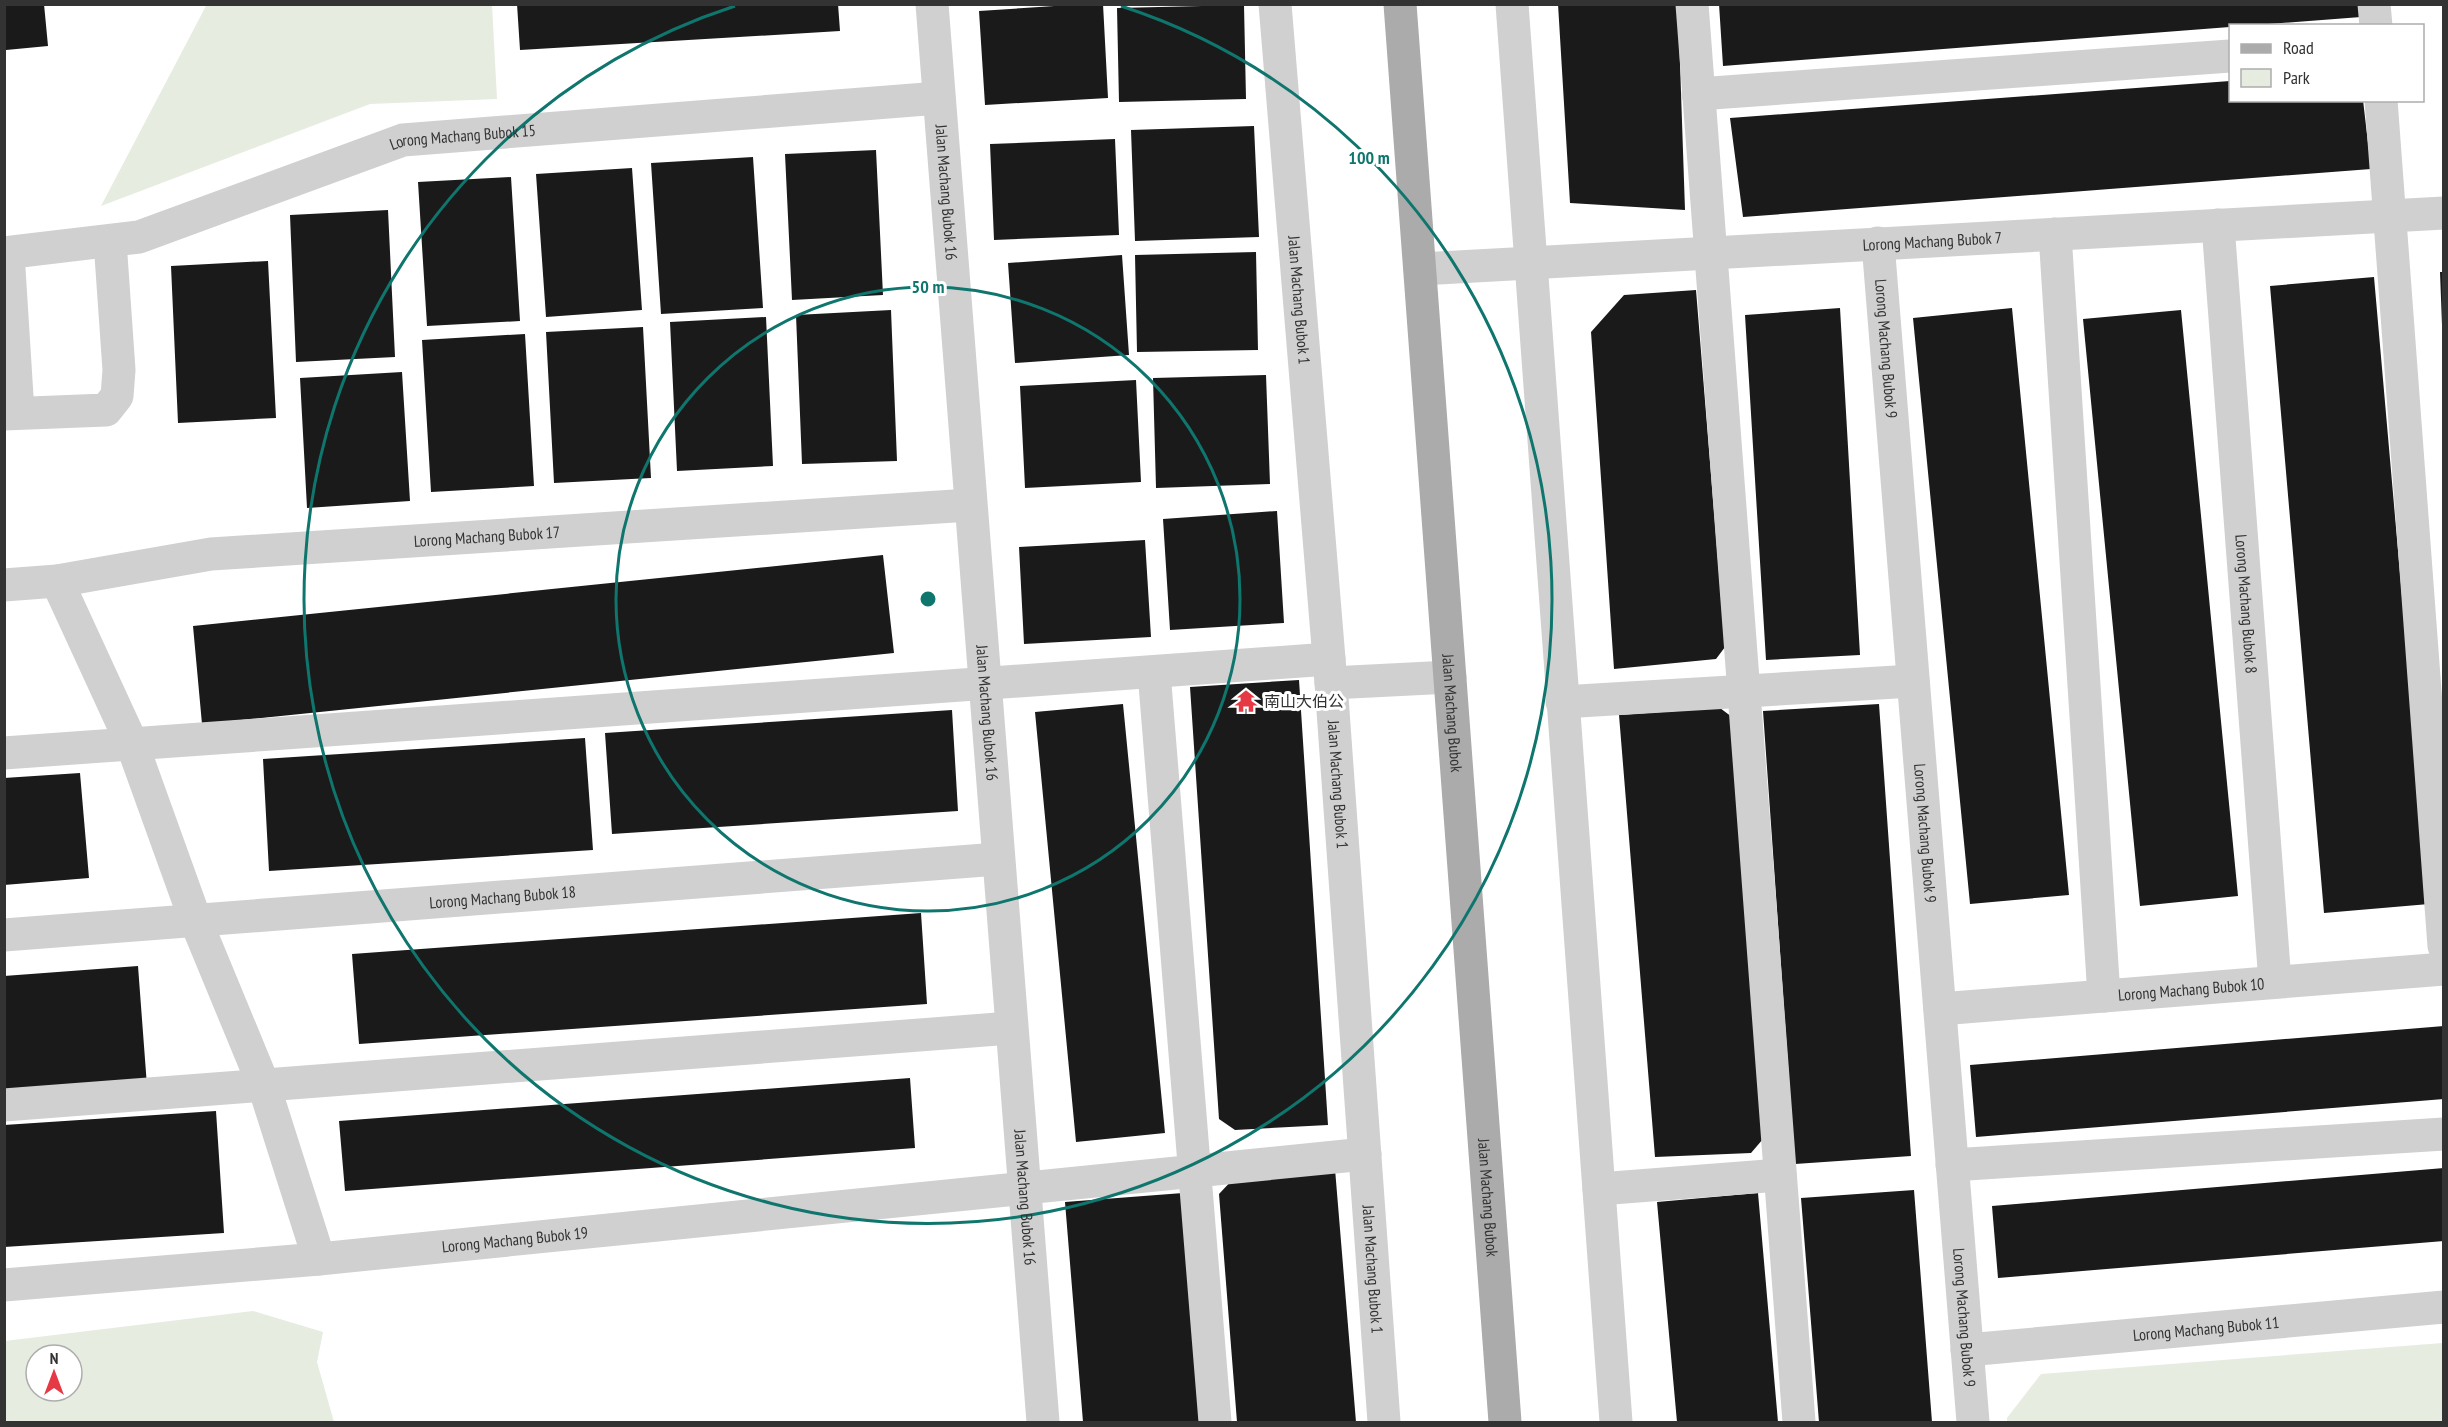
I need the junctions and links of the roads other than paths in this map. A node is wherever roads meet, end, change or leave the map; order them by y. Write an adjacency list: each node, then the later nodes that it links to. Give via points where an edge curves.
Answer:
1 (932, 4): 10 (street, Jalan Machang Bubok 16)
2 (1275, 4): 26 (street, Jalan Machang Bubok 1)
3 (1400, 4): 21 (main road, Jalan Machang Bubok)
4 (1512, 4): 20 (street)
5 (1692, 4): 9 (street)
6 (2374, 4): 7 (street)
7 (2376, 24)
8 (2229, 56): 9 (street)
9 (1698, 94): 19 (street)
10 (939, 98): 16 (street, Lorong Machang Bubok 15, via 403,140 139,237); 23 (street, Jalan Machang Bubok 16)
11 (2381, 102): 13 (street)
12 (2444, 213): 13 (street, Lorong Machang Bubok 7)
13 (2390, 216): 14 (street, Lorong Machang Bubok 7); 38 (street)
14 (2218, 225): 15 (street, Lorong Machang Bubok 7); 40 (street, Lorong Machang Bubok 8)
15 (2055, 234): 17 (street, Lorong Machang Bubok 7); 41 (street)
16 (110, 241): 18 (street, Lorong Machang Bubok 15); 22 (street, via 119,370 117,396 106,410)
17 (1878, 243): 19 (street, Lorong Machang Bubok 7); 29 (street, Lorong Machang Bubok 9)
18 (6, 253): 22 (street)
19 (1711, 253): 20 (street, Lorong Machang Bubok 7); 31 (street)
20 (1530, 262): 21 (street, Lorong Machang Bubok 7); 32 (street)
21 (1420, 269): 28 (main road, Jalan Machang Bubok)
22 (11, 413)
23 (970, 505): 24 (street, Lorong Machang Bubok 17, via 211,554); 30 (street, Jalan Machang Bubok 16)
24 (57, 581): 25 (street, Lorong Machang Bubok 17); 33 (street)
25 (4, 585)
26 (1330, 671): 27 (street); 28 (street); 47 (street, Jalan Machang Bubok 1)
27 (1154, 672): 30 (street); 49 (street)
28 (1450, 677): 60 (main road, Jalan Machang Bubok)
29 (1913, 681): 31 (street); 42 (street, Lorong Machang Bubok 9)
30 (984, 684): 33 (street); 35 (street, Jalan Machang Bubok 16)
31 (1743, 691): 32 (street); 50 (street)
32 (1562, 702): 51 (street)
33 (132, 744): 34 (street); 36 (street)
34 (4, 753)
35 (998, 859): 36 (street, Lorong Machang Bubok 18); 43 (street, Jalan Machang Bubok 16)
36 (195, 919): 37 (street, Lorong Machang Bubok 18); 44 (street)
37 (4, 935)
38 (2444, 946)
39 (2444, 969): 40 (street, Lorong Machang Bubok 10)
40 (2275, 982): 41 (street, Lorong Machang Bubok 10)
41 (2104, 996): 42 (street, Lorong Machang Bubok 10)
42 (1940, 1009): 48 (street, Lorong Machang Bubok 9)
43 (1011, 1028): 44 (street); 52 (street, Jalan Machang Bubok 16)
44 (264, 1086): 45 (street); 53 (street)
45 (4, 1105)
46 (2444, 1134): 48 (street)
47 (1365, 1154): 49 (street, Lorong Machang Bubok 19); 59 (street, Jalan Machang Bubok 1)
48 (1952, 1165): 56 (street, Lorong Machang Bubok 9)
49 (1194, 1172): 52 (street, Lorong Machang Bubok 19); 58 (street)
50 (1780, 1175): 51 (street); 62 (street)
51 (1599, 1189): 61 (street)
52 (1024, 1190): 53 (street, Lorong Machang Bubok 19); 57 (street, Jalan Machang Bubok 16)
53 (319, 1259): 54 (street, Lorong Machang Bubok 19)
54 (4, 1285)
55 (2444, 1306): 56 (street, Lorong Machang Bubok 11)
56 (1967, 1350): 63 (street, Lorong Machang Bubok 9)
57 (1042, 1422)
58 (1215, 1422)
59 (1384, 1422)
60 (1505, 1422)
61 (1616, 1422)
62 (1799, 1422)
63 (1973, 1422)

